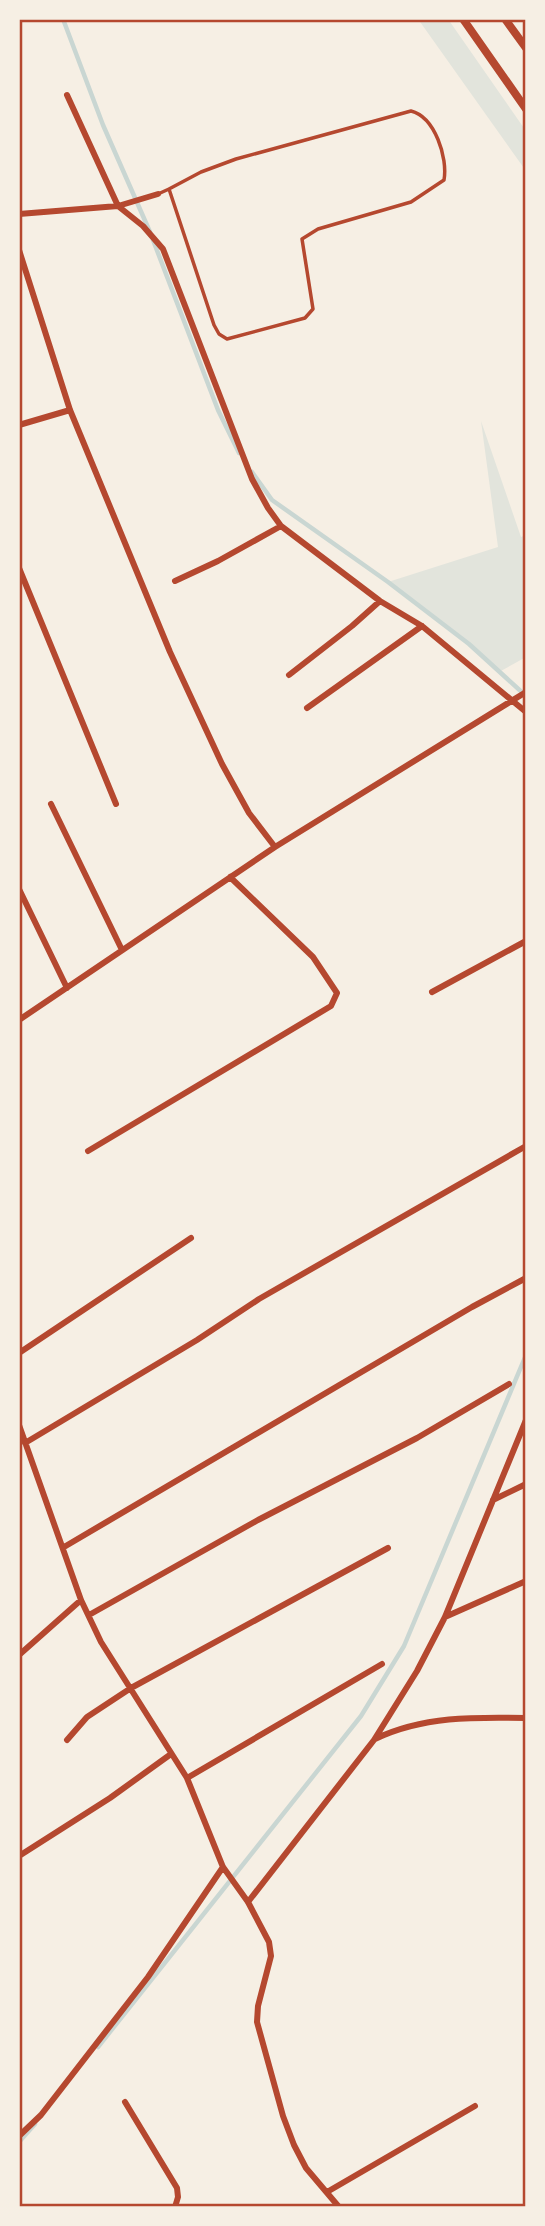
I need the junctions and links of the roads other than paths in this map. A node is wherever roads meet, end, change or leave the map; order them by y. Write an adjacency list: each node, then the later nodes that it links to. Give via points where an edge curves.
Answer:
1 (463, 19): 5 (street)
2 (505, 19): 3 (street)
3 (526, 48)
4 (66, 95): 8 (street)
5 (526, 109)
6 (169, 189): 6 (lane, via 214,325 227,339 310,314 313,309 302,239 308,234 411,202 444,180 446,168 432,128 425,117 411,111 236,159); 7 (lane)
7 (158, 194): 8 (street)
8 (118, 206): 9 (street); 13 (street, via 163,249 252,479)
9 (19, 214)
10 (19, 250): 11 (street)
11 (71, 410): 12 (street); 25 (street, via 170,652 222,764 249,813)
12 (19, 425)
13 (281, 526): 15 (street); 16 (street)
14 (19, 568): 24 (street)
15 (175, 581)
16 (380, 601): 17 (street); 18 (street)
17 (422, 626): 20 (street); 21 (street)
18 (289, 675)
19 (526, 692): 20 (street)
20 (512, 701): 22 (street); 25 (street)
21 (307, 708)
22 (526, 712)
23 (51, 804): 29 (street)
24 (116, 804)
25 (275, 847): 26 (street)
26 (230, 877): 29 (street); 34 (street, via 313,957 337,993 331,1006)
27 (19, 889): 30 (street)
28 (526, 941): 31 (street)
29 (122, 950): 30 (street)
30 (67, 988): 32 (street)
31 (432, 992)
32 (19, 1020)
33 (526, 1146): 41 (street, via 260,1299)
34 (88, 1152)
35 (191, 1238): 37 (street)
36 (526, 1278): 44 (street)
37 (19, 1353)
38 (509, 1384): 48 (street)
39 (526, 1420): 43 (street)
40 (19, 1424): 41 (street)
41 (25, 1443): 44 (street)
42 (526, 1484): 43 (street)
43 (493, 1500): 49 (street)
44 (64, 1547): 47 (street)
45 (388, 1548): 52 (street)
46 (526, 1581): 49 (street)
47 (81, 1600): 48 (street); 50 (street)
48 (89, 1615): 52 (street)
49 (445, 1617): 55 (street)
50 (19, 1655)
51 (383, 1664): 57 (street)
52 (131, 1688): 54 (street, via 87,1717); 56 (street)
53 (526, 1718): 55 (street, via 417,1723)
54 (67, 1740)
55 (374, 1740): 60 (street)
56 (171, 1754): 57 (street); 58 (street)
57 (187, 1778): 59 (street)
58 (19, 1856)
59 (223, 1867): 60 (street); 63 (street, via 148,1977 41,2115)
60 (248, 1902): 64 (street, via 269,1942 271,1956 257,2022 294,2145)
61 (125, 2102): 65 (street, via 177,2188)
62 (475, 2106): 64 (street)
63 (19, 2136)
64 (327, 2192): 66 (street)
65 (175, 2207)
66 (339, 2207)

